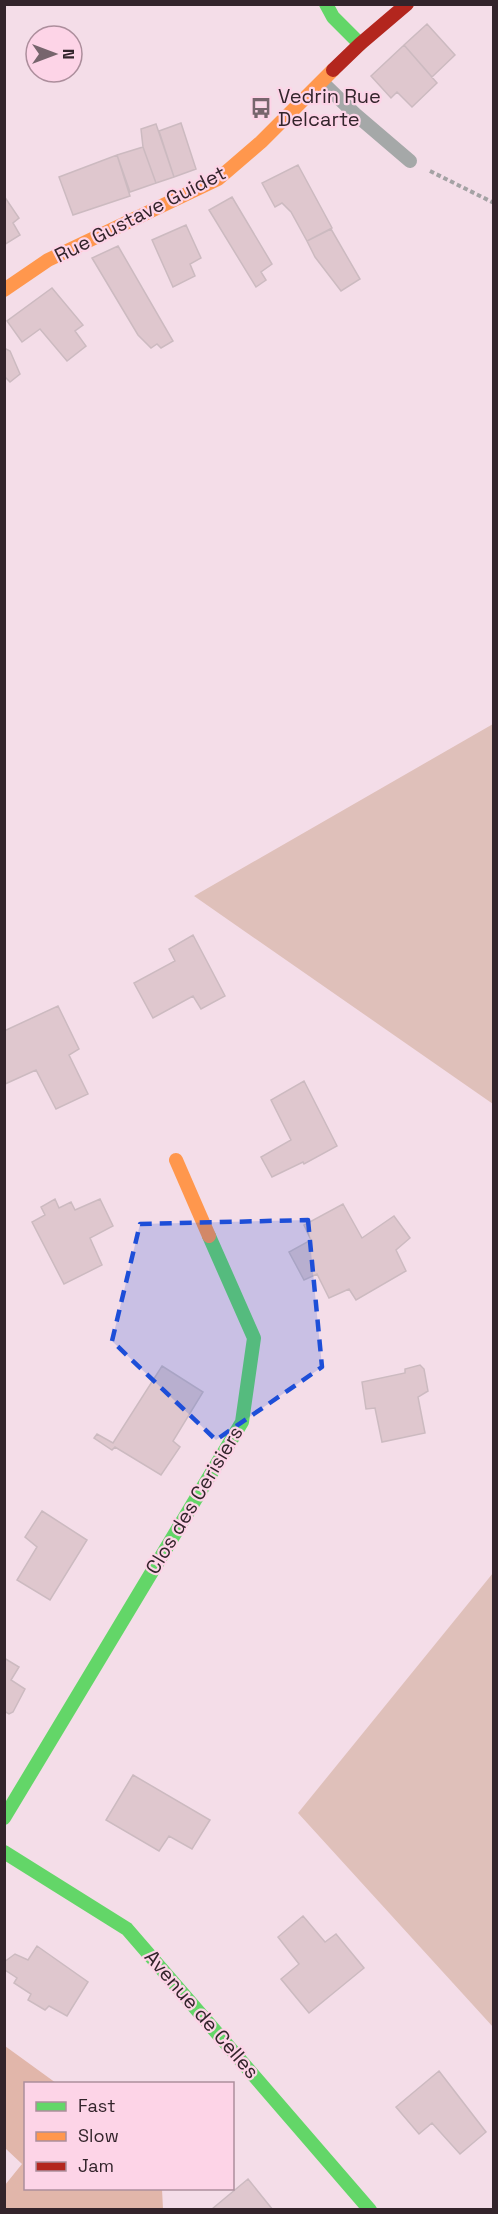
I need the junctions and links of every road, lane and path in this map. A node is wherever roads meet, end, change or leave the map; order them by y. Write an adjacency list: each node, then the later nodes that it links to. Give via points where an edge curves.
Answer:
1 (326, 4): 3 (street, via 333,17)
2 (406, 4): 3 (street, Rue Gustave Guidet)
3 (360, 44): 4 (street, Rue Gustave Guidet)
4 (322, 82): 5 (lane); 7 (street, Rue Gustave Guidet, via 218,178 48,260)
5 (410, 161): 6 (path)
6 (494, 203)
7 (4, 290)
8 (176, 1160): 9 (street, Clos des Cerisiers, via 254,1338 242,1422)
9 (4, 1818)
10 (4, 1852): 11 (street, Avenue de Celles, via 127,1929)
11 (370, 2210)

